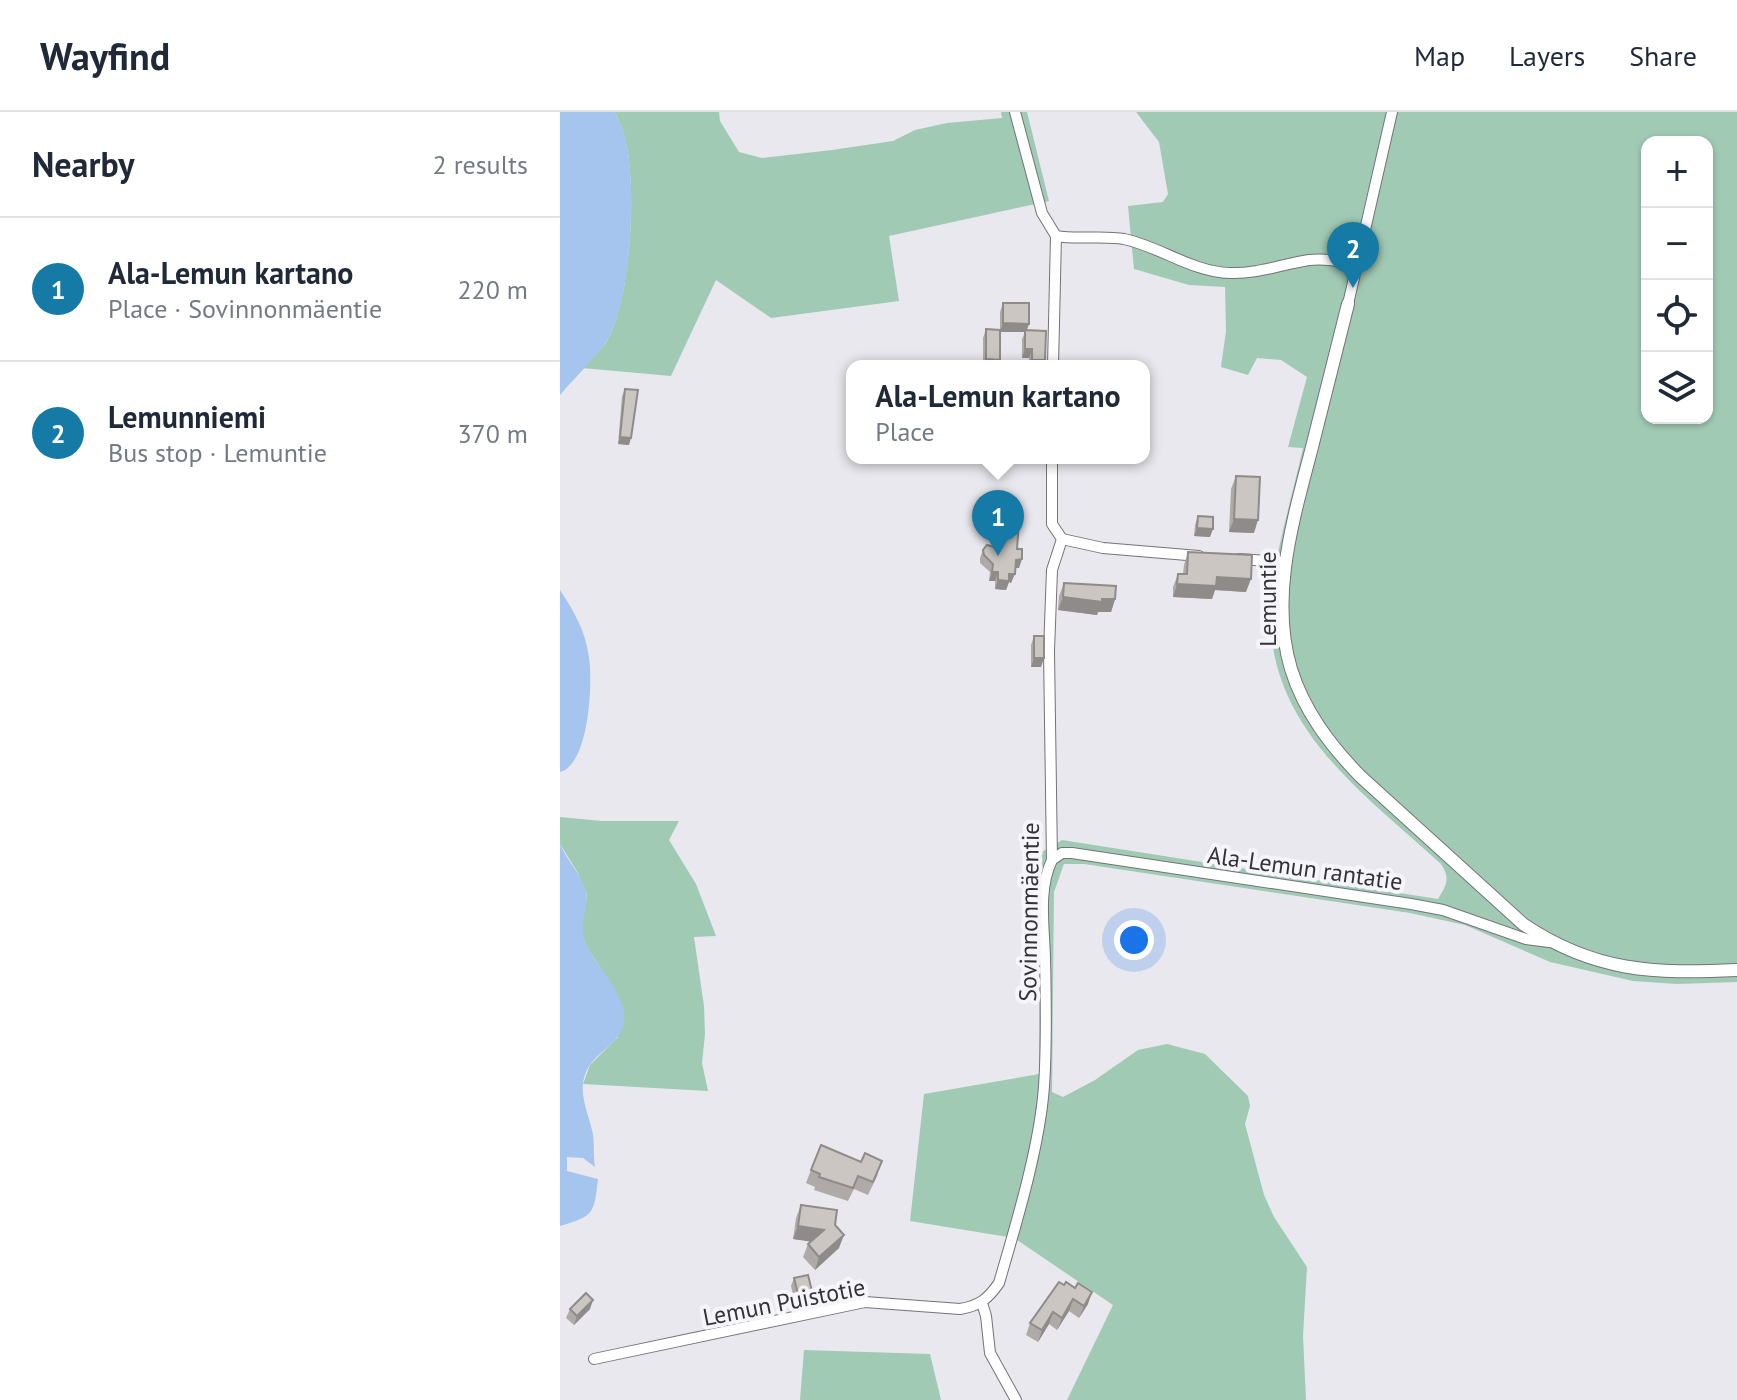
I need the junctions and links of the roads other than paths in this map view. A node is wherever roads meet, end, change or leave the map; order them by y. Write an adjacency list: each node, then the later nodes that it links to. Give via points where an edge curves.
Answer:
1 (1015, 112): 3 (street, via 1042,213)
2 (1392, 112): 4 (street, Lemuntie)
3 (1056, 236): 4 (street, via 1123,239 1227,273 1257,273 1310,260); 6 (street)
4 (1359, 265): 5 (street, Lemuntie)
5 (1348, 304): 11 (street, Lemuntie)
6 (1053, 360)
7 (1052, 464): 8 (street, via 1052,524)
8 (1062, 539): 9 (street); 12 (street, Sovinnonmäentie, via 1052,570 1049,651)
9 (1208, 557)
10 (1224, 558): 11 (street)
11 (1285, 562): 13 (street, Lemuntie, via 1290,667 1315,722 1360,776)
12 (1052, 860): 13 (street, Ala-Lemun rantatie, via 1072,853 1411,904); 15 (street, Sovinnonmäentie, via 1044,891 1047,1037 1042,1103 999,1283)
13 (1549, 942): 14 (street, Lemuntie, via 1605,964 1674,972)
14 (1737, 970)
15 (982, 1303): 16 (street, Lemun Puistotie, via 960,1309 865,1302); 17 (street, via 990,1353)
16 (594, 1359)
17 (1016, 1400)

